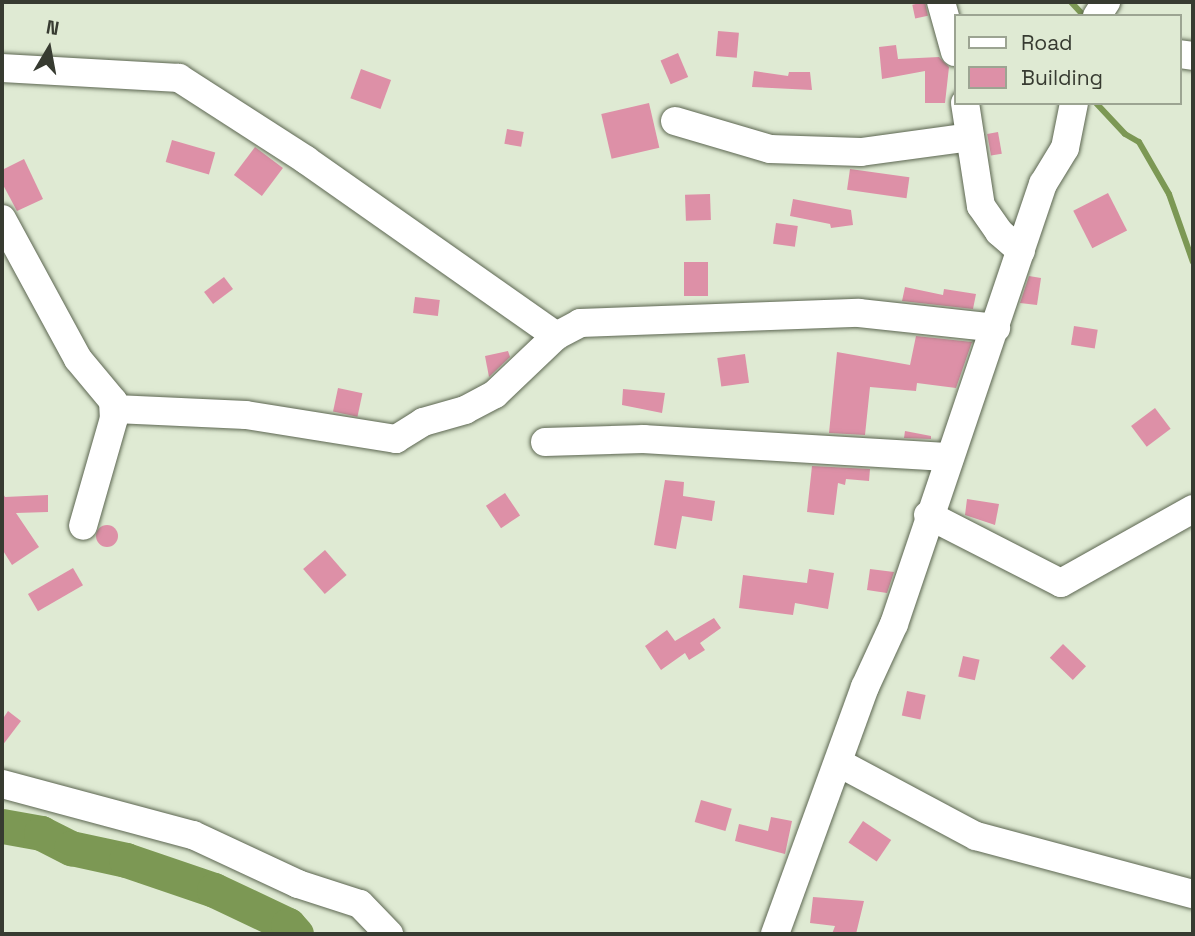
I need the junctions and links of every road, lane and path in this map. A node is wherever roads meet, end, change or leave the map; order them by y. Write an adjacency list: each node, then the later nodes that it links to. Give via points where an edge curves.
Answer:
1 (941, 2): 2 (street)
2 (954, 48)
3 (2, 68): 11 (street, via 178,78 306,160)
4 (965, 105): 7 (street)
5 (1074, 105): 9 (street, via 1065,148 1043,184)
6 (675, 121): 7 (street, via 770,149 861,152)
7 (970, 137): 9 (street, via 981,206 999,232)
8 (2, 219): 12 (street, via 78,359 109,393)
9 (1021, 251): 10 (street)
10 (996, 328): 11 (street, via 859,313 580,323); 14 (street)
11 (556, 336): 12 (street, via 495,394 466,410 423,422 396,439 246,415)
12 (115, 410): 17 (street)
13 (545, 442): 14 (street, via 644,439)
14 (949, 457): 16 (street)
15 (1193, 509): 16 (street, via 1060,583)
16 (928, 515): 18 (street, via 894,624)
17 (83, 526)
18 (839, 763): 20 (street, via 976,836); 22 (street)
19 (2, 784): 21 (street, via 193,835 298,884 360,904)
20 (1193, 894)
21 (389, 934)
22 (775, 934)

